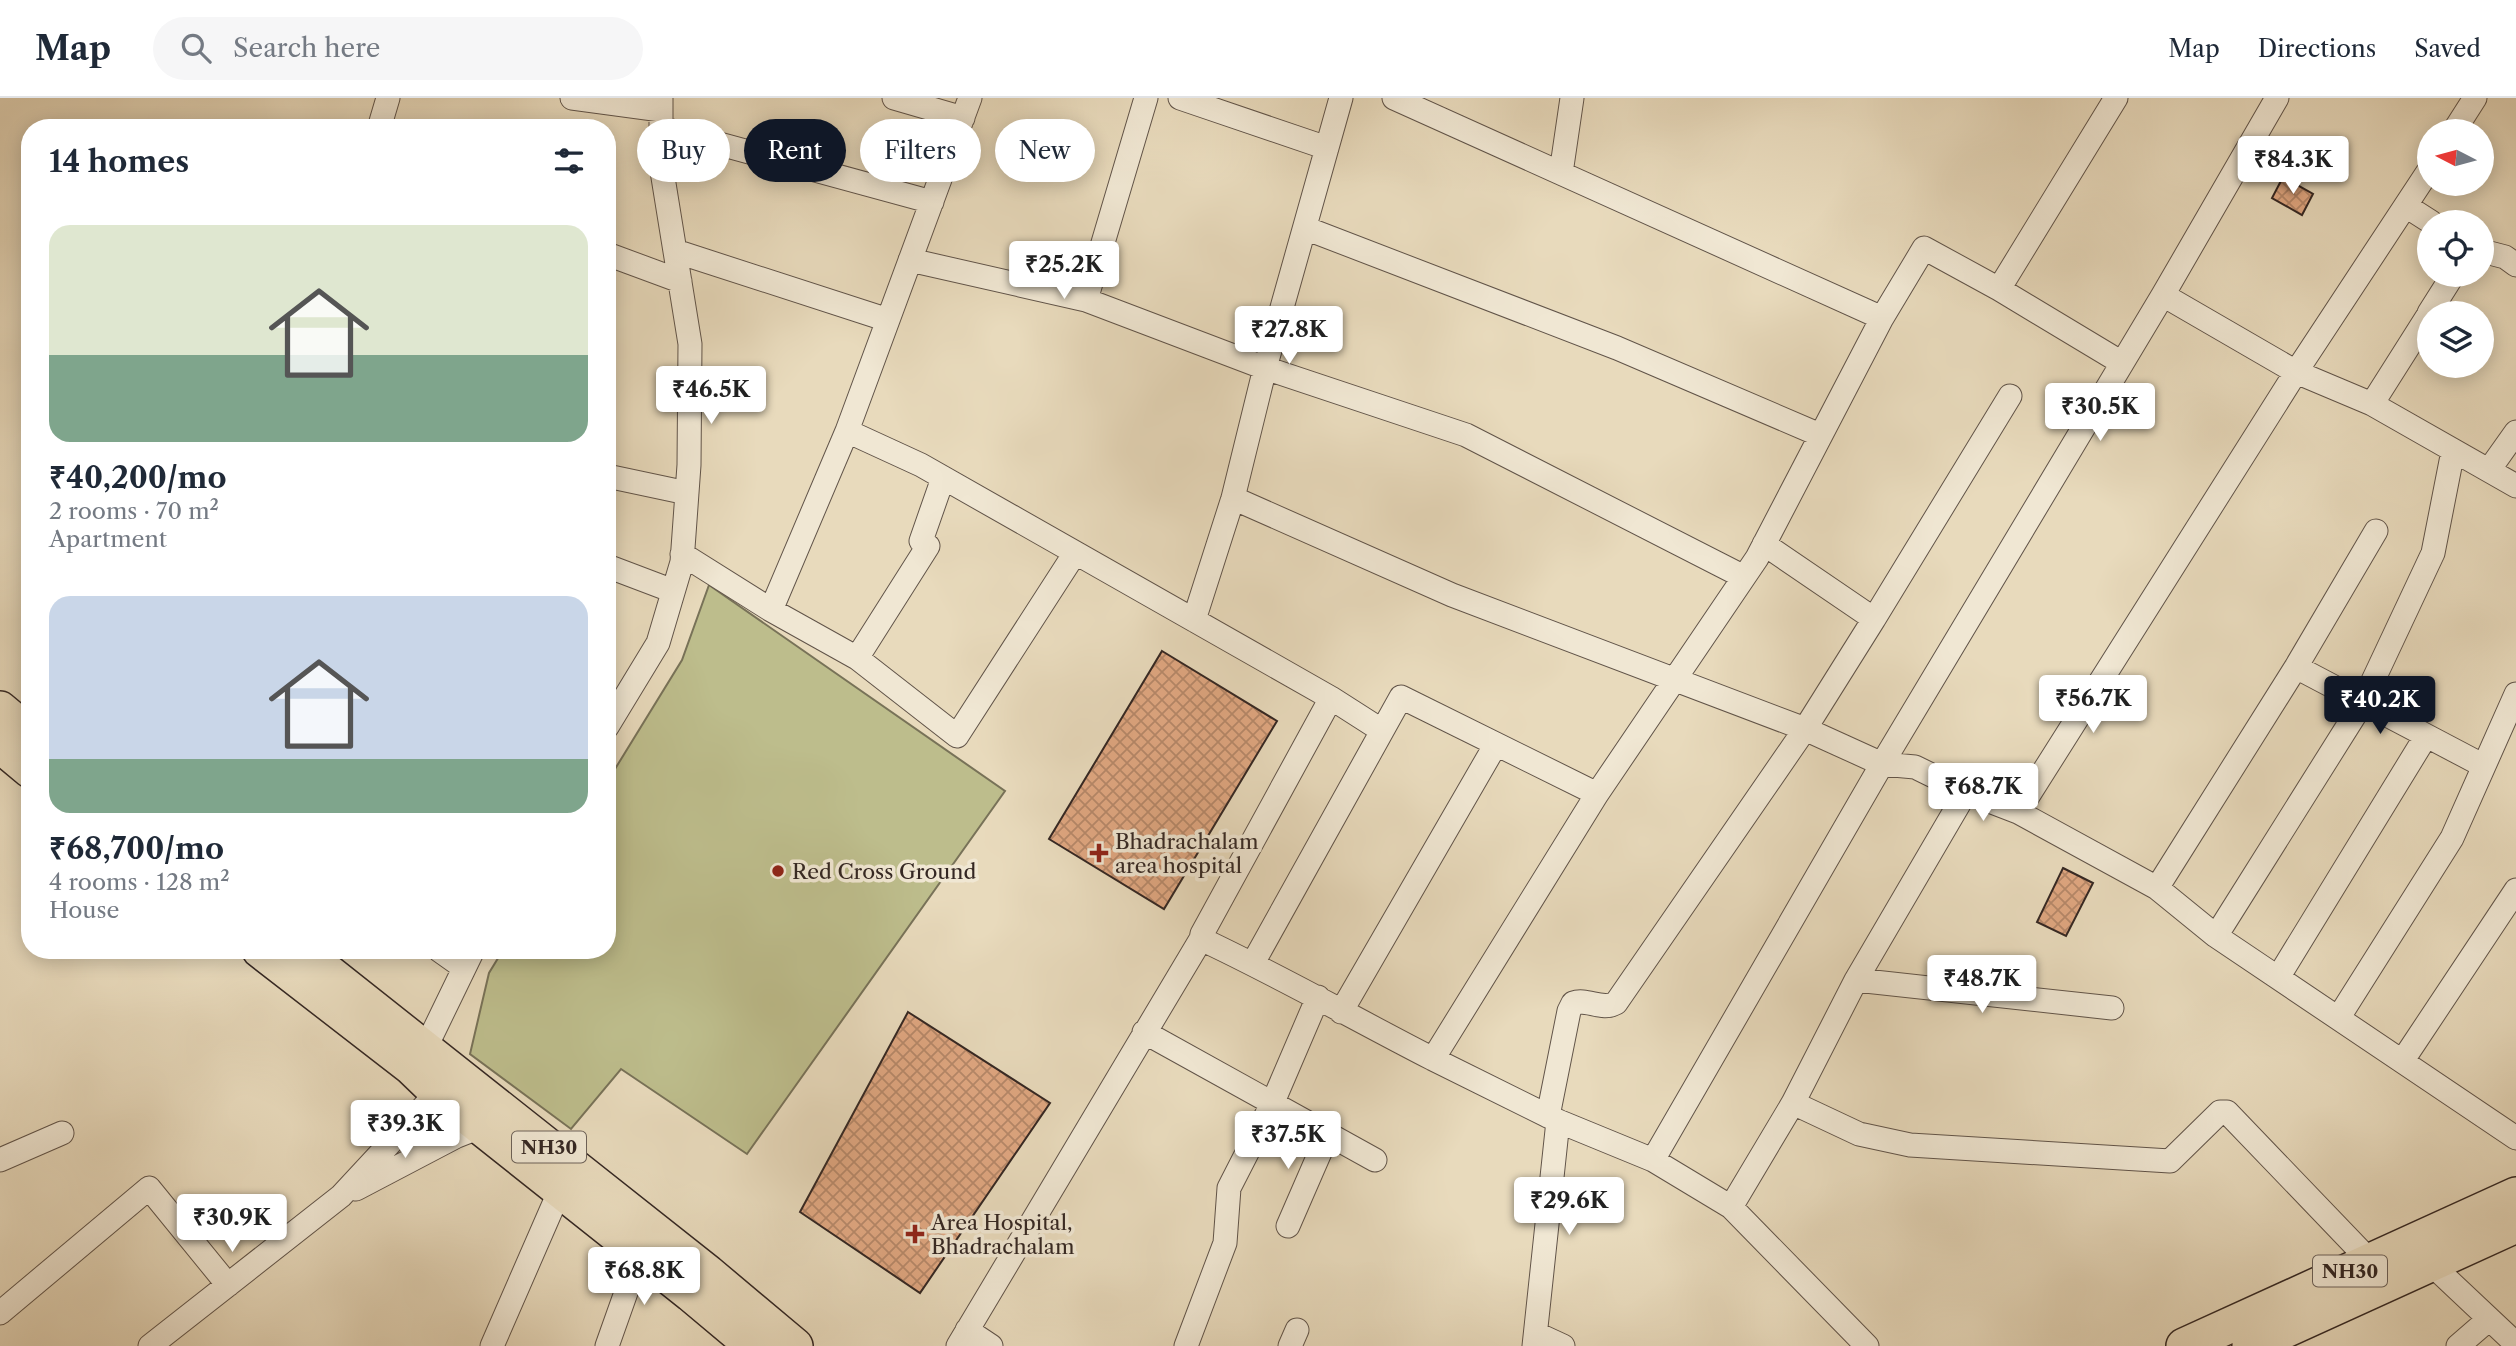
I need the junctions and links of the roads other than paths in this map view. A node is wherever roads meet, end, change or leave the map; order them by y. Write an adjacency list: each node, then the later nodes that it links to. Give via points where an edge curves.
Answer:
1 (387, 98): 14 (street)
2 (572, 98): 13 (street)
3 (894, 98): 12 (street)
4 (1146, 98): 31 (street)
5 (1180, 98): 16 (street)
6 (1341, 98): 16 (street)
7 (1394, 98): 17 (street)
8 (1572, 98): 17 (street)
9 (2116, 98): 29 (street)
10 (2277, 98): 30 (street)
11 (2475, 98): 15 (street)
12 (966, 108): 19 (street)
13 (661, 112): 19 (street); 23 (street, via 661,165)
14 (382, 119)
15 (2462, 119)
16 (1327, 148): 22 (street)
17 (1561, 173): 32 (street)
18 (2417, 189): 20 (street)
19 (932, 202): 27 (street)
20 (2406, 206): 21 (street); 37 (street)
21 (2417, 213)
22 (1305, 228): 36 (street); 42 (street, via 1617,348)
23 (675, 251): 28 (street); 33 (street)
24 (2494, 253): 25 (street)
25 (2512, 255)
26 (616, 257): 28 (street)
27 (910, 260): 31 (street); 33 (street)
28 (680, 281): 48 (street, via 690,344)
29 (1999, 289): 32 (street, via 1924,248); 35 (street)
30 (2163, 295): 35 (street); 37 (street)
31 (1086, 300): 36 (street)
32 (1882, 318): 42 (street)
33 (888, 320): 40 (street)
34 (2417, 332): 39 (street)
35 (2122, 363): 75 (street)
36 (1265, 368): 49 (street); 55 (street, via 1466,435)
37 (2296, 372): 39 (street); 79 (street)
38 (2010, 396): 58 (street)
39 (2372, 404): 43 (street)
40 (848, 431): 46 (street); 57 (street)
41 (2516, 432): 44 (street)
42 (1820, 435): 51 (street)
43 (2452, 451): 44 (street); 65 (street, via 2432,553)
44 (2489, 470): 47 (street)
45 (616, 478): 48 (street)
46 (943, 478): 52 (street); 60 (street, via 922,541 928,546)
47 (2516, 485)
48 (687, 493): 53 (street)
49 (1233, 498): 59 (street); 62 (street, via 1452,595)
50 (2376, 531): 61 (street)
51 (1764, 544): 55 (street); 58 (street)
52 (1075, 553): 59 (street); 60 (street, via 957,736)
53 (682, 554): 56 (street); 57 (street)
54 (616, 569): 56 (street)
55 (1744, 577): 62 (street)
56 (673, 591): 67 (street, via 658,643)
57 (771, 610): 60 (street)
58 (1874, 620): 69 (street)
59 (1194, 621): 64 (street)
60 (857, 658)
61 (2296, 667): 65 (street); 80 (street)
62 (1674, 678): 69 (street); 78 (street)
63 (2516, 694): 76 (street)
64 (1331, 698): 70 (street); 83 (street)
65 (2363, 702): 71 (street); 82 (street)
66 (0, 709): 68 (highway)
67 (616, 712)
68 (21, 726)
69 (1805, 729): 75 (street); 102 (street, via 1616,1003 1608,1007 1573,1003)
70 (1381, 730): 72 (street, via 1401,697); 87 (street)
71 (2426, 736): 76 (street); 88 (street)
72 (1496, 744): 78 (street); 92 (street)
73 (0, 745): 74 (highway)
74 (21, 762)
75 (1882, 764): 77 (street, via 1915,767); 108 (street)
76 (2484, 766): 93 (street, via 2452,838)
77 (1966, 792): 79 (street); 89 (street)
78 (1597, 794): 96 (street)
79 (2018, 812): 80 (street)
80 (2157, 888): 82 (street)
81 (2516, 890): 97 (street)
82 (2216, 936): 88 (street)
83 (1201, 939): 87 (street); 94 (street)
84 (273, 959): 95 (highway, NH30)
85 (310, 959): 95 (highway, NH30)
86 (468, 959): 95 (street)
87 (1253, 963): 90 (street)
88 (2279, 976): 93 (street)
89 (1856, 980): 91 (street); 100 (street)
90 (1318, 997): 92 (street); 99 (street)
91 (2112, 1008)
92 (1341, 1012): 96 (street)
93 (2339, 1017): 97 (street)
94 (1144, 1032): 99 (street); 121 (street)
95 (418, 1058): 98 (highway, NH30)
96 (1433, 1059): 102 (street)
97 (2403, 1060): 105 (street)
98 (446, 1082): 101 (highway, NH30); 111 (street)
99 (1273, 1102): 104 (street); 131 (street, via 1229,1188 1225,1243)
100 (1793, 1103): 112 (street); 116 (street, via 1858,1134 1910,1145 2170,1161 2220,1112 2227,1112)
101 (489, 1117): 109 (highway, NH30); 111 (street); 129 (highway, NH30, via 708,1273)
102 (1553, 1119): 108 (street); 122 (street)
103 (62, 1133): 106 (street)
104 (1328, 1134): 107 (street); 114 (street)
105 (2516, 1138)
106 (0, 1160)
107 (1374, 1160)
108 (1653, 1160): 112 (street)
109 (560, 1190): 115 (highway, NH30); 126 (street)
110 (2516, 1195): 116 (highway, NH30)
111 (341, 1196): 118 (street)
112 (1731, 1207): 133 (street)
113 (2516, 1225): 117 (highway, NH30)
114 (1289, 1226)
115 (640, 1253): 127 (street); 128 (highway, NH30)
116 (2370, 1261): 134 (highway, NH30)
117 (2431, 1264): 120 (street); 135 (highway, NH30)
118 (228, 1285): 119 (street, via 149,1188); 125 (street)
119 (0, 1313)
120 (2488, 1320): 123 (street); 124 (street)
121 (962, 1338): 130 (street)
122 (1536, 1340): 132 (street)
123 (2468, 1342)
124 (2516, 1343)
125 (150, 1346)
126 (492, 1346)
127 (607, 1346)
128 (753, 1346)
129 (796, 1346)
130 (991, 1346)
131 (1186, 1346)
132 (1563, 1346)
133 (1867, 1346)
134 (2184, 1346)
135 (2250, 1346)

